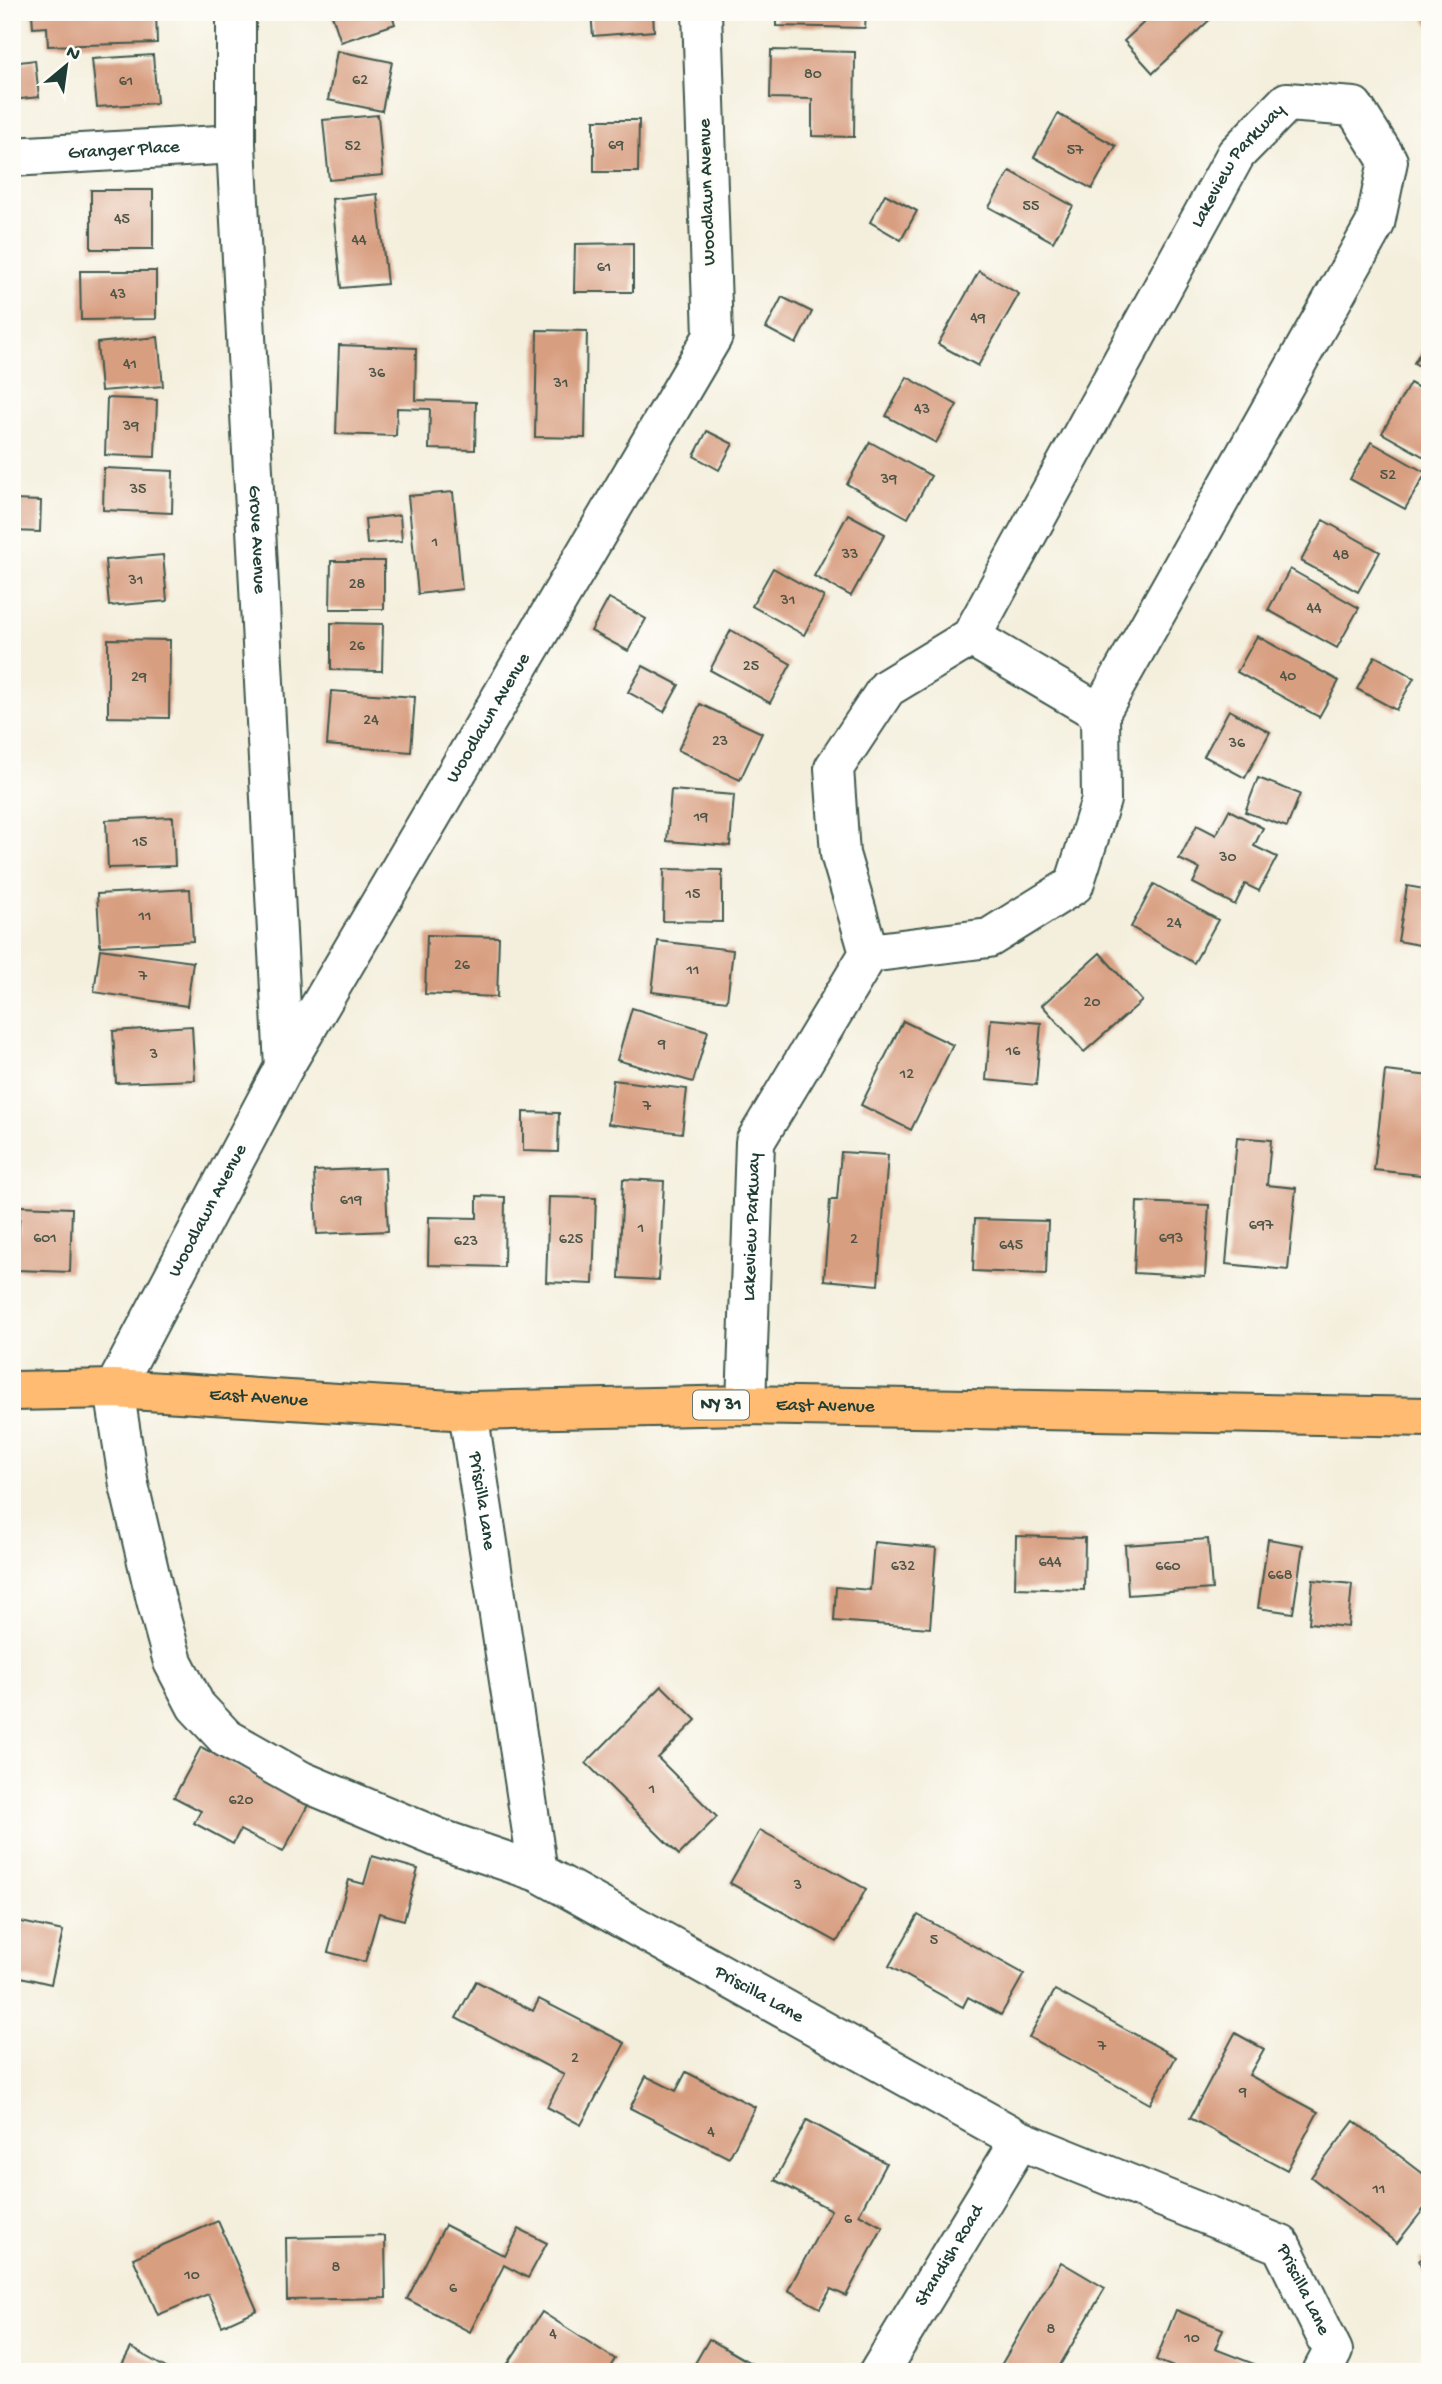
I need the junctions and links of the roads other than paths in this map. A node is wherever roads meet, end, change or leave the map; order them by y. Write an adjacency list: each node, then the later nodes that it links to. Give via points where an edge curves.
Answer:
1 (236, 12): 3 (street, Grove Avenue)
2 (702, 12): 8 (street, Woodlawn Avenue, via 713,336)
3 (236, 144): 4 (street, Granger Place); 8 (street, Grove Avenue)
4 (12, 157)
5 (971, 637): 6 (street); 6 (street, Lakeview Parkway, via 1236,154 1287,102 1354,107 1388,161 1375,224); 7 (street, Lakeview Parkway, via 887,688 834,768 840,854)
6 (1100, 713): 7 (street, via 1101,800 1074,885 989,938)
7 (869, 953): 11 (street, Lakeview Parkway, via 755,1142)
8 (284, 1067): 9 (street, Woodlawn Avenue)
9 (114, 1389): 10 (highway, East Avenue / NY 31); 12 (highway, East Avenue / NY 31); 14 (street, via 156,1600 173,1662 196,1706 226,1738 302,1781 441,1839)
10 (12, 1391)
11 (746, 1405): 12 (highway, East Avenue / NY 31); 13 (highway, East Avenue / NY 31)
12 (468, 1411): 14 (street, Priscilla Lane)
13 (1430, 1417)
14 (538, 1872): 15 (street, Priscilla Lane)
15 (1020, 2140): 16 (street, Standish Road); 17 (street, Priscilla Lane, via 1281,2245 1333,2351)
16 (880, 2372)
17 (1322, 2372)

